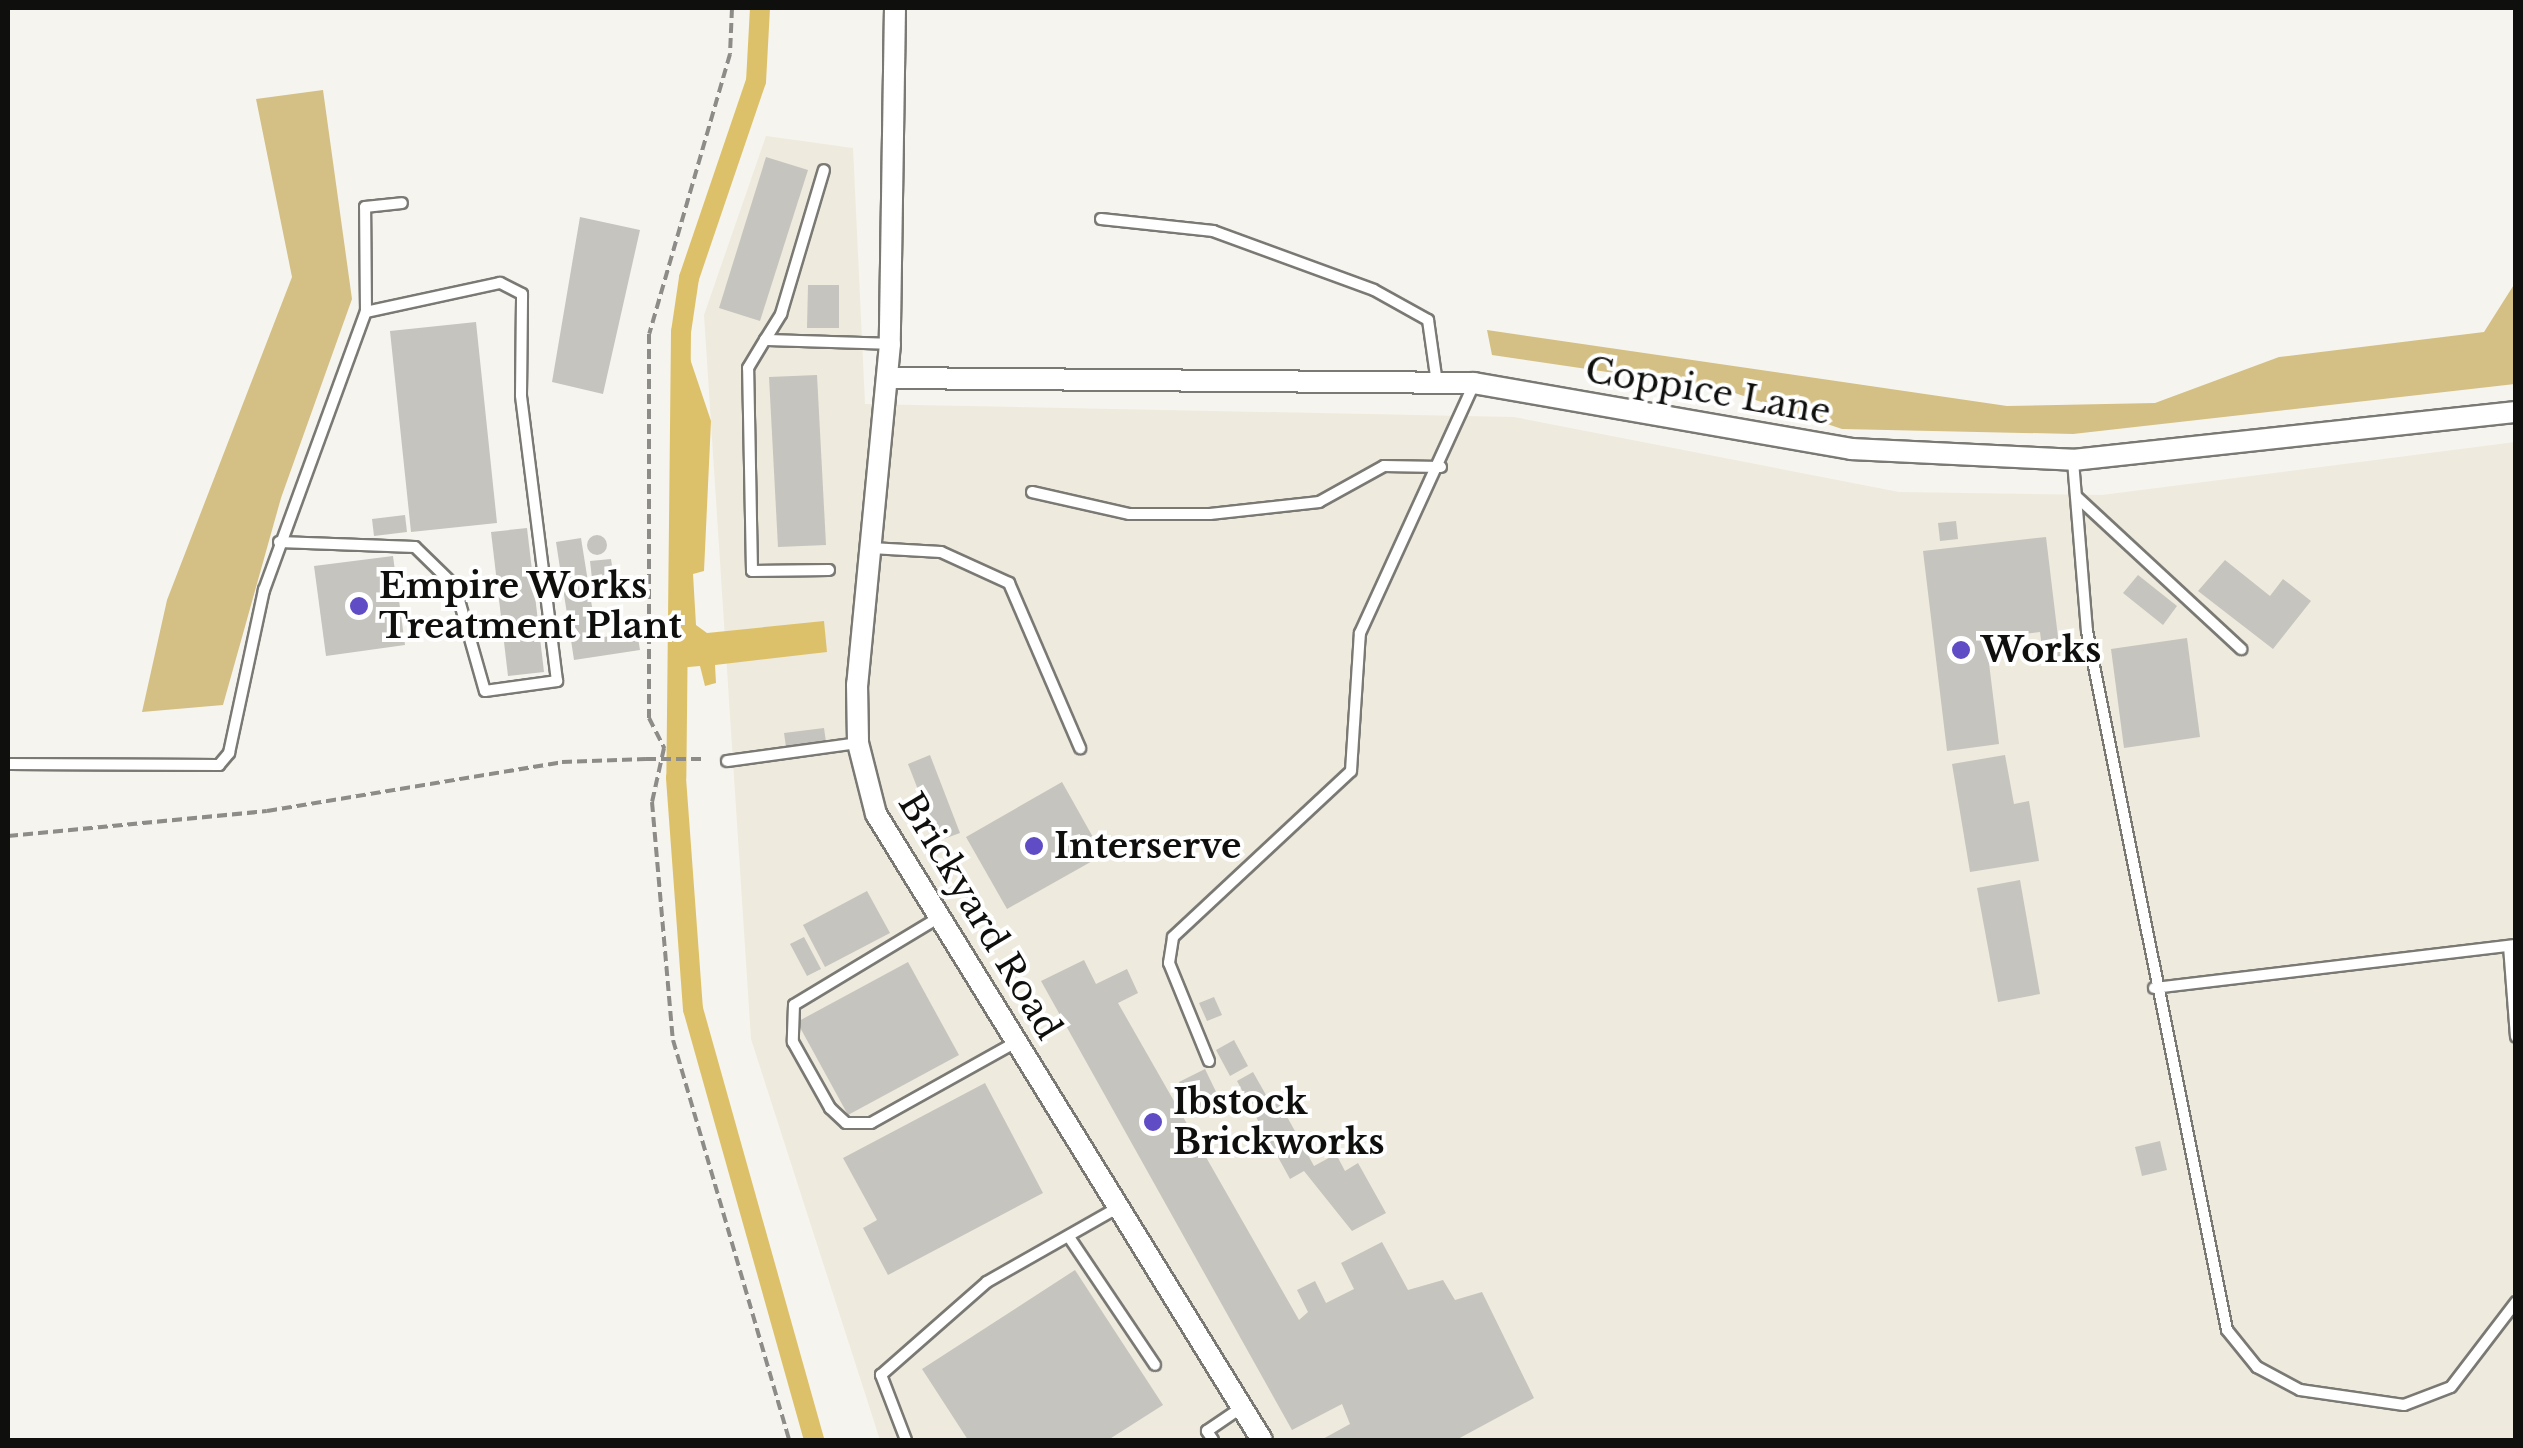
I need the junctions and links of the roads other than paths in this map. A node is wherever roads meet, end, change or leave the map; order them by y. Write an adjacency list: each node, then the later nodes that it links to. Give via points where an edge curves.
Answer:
1 (894, 8): 7 (street, Brickyard Road, via 898,183)
2 (824, 170): 6 (lane, via 781,314)
3 (402, 203): 5 (lane, via 365,207)
4 (1101, 219): 9 (lane, via 1213,231 1374,290 1428,320)
5 (366, 312): 16 (lane); 16 (lane, via 500,283 522,294 522,395 557,680 485,691 455,586 415,547)
6 (764, 340): 7 (lane); 18 (lane, via 748,368 752,571)
7 (890, 344): 8 (street, Brickyard Road)
8 (888, 378): 9 (street, Coppice Lane); 17 (street, Brickyard Road)
9 (1437, 383): 10 (street, Coppice Lane)
10 (1474, 383): 12 (street, Coppice Lane, via 1852,449); 13 (lane)
11 (2516, 412): 12 (street, Coppice Lane)
12 (2073, 460): 15 (lane)
13 (1440, 467): 14 (lane, via 1384,466 1319,502 1210,514 1129,514); 29 (lane, via 1360,633 1352,770 1173,938 1169,963)
14 (1032, 492)
15 (2076, 496): 19 (lane); 26 (lane, via 2087,631)
16 (279, 542): 23 (lane, via 219,764)
17 (871, 548): 20 (street, Brickyard Road); 21 (lane, via 951,554 1009,583)
18 (829, 570)
19 (2241, 649)
20 (858, 743): 22 (lane); 24 (street, Brickyard Road, via 876,814)
21 (1080, 748)
22 (727, 760)
23 (8, 764)
24 (938, 918): 28 (street, Brickyard Road); 28 (lane, via 794,1004 793,1042 830,1108 846,1123 871,1123)
25 (2512, 946): 26 (lane); 27 (lane)
26 (2154, 988): 32 (lane, via 2227,1330 2257,1367 2300,1390 2404,1405 2451,1386)
27 (2516, 1037)
28 (1016, 1042): 30 (street, Brickyard Road)
29 (1209, 1061)
30 (1120, 1206): 31 (lane); 34 (street, Brickyard Road)
31 (1069, 1237): 33 (lane); 35 (lane, via 987,1282 881,1375)
32 (2516, 1302)
33 (1155, 1365)
34 (1243, 1406): 36 (lane, via 1207,1431); 37 (street, Brickyard Road)
35 (906, 1440)
36 (1213, 1440)
37 (1262, 1440)

